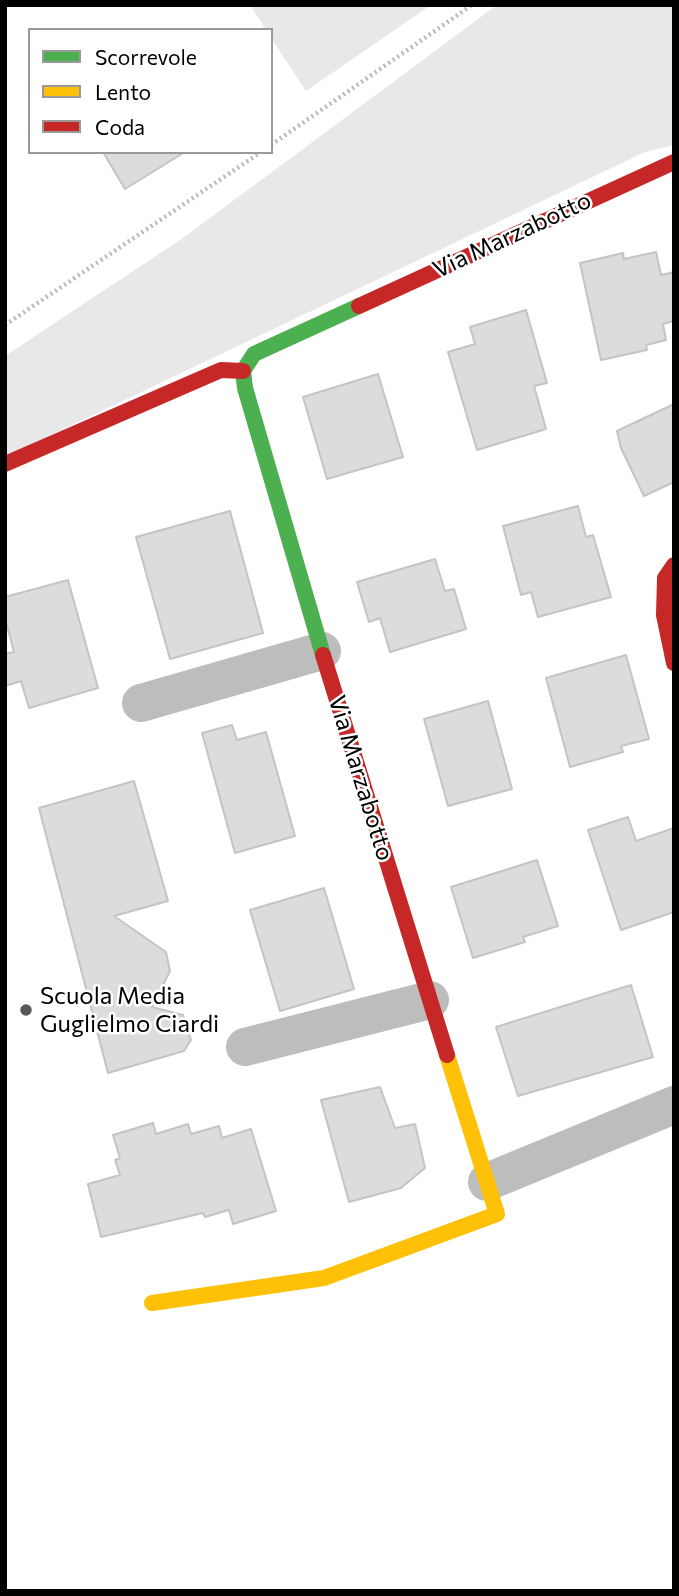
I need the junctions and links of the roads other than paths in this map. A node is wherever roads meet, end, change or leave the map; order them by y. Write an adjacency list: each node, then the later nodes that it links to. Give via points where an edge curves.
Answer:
1 (674, 162): 2 (street, Via Marzabotto, via 254,354)
2 (243, 371): 3 (street, via 221,370); 5 (street, Via Marzabotto)
3 (5, 464)
4 (674, 565): 6 (street, via 665,578 664,615)
5 (322, 651): 7 (street); 8 (street, Via Marzabotto)
6 (674, 663)
7 (141, 703)
8 (430, 1000): 9 (street); 11 (street, Via Marzabotto)
9 (245, 1047)
10 (674, 1105): 11 (street)
11 (487, 1182): 12 (street, Via Marzabotto, via 497,1214 324,1278)
12 (152, 1303)

